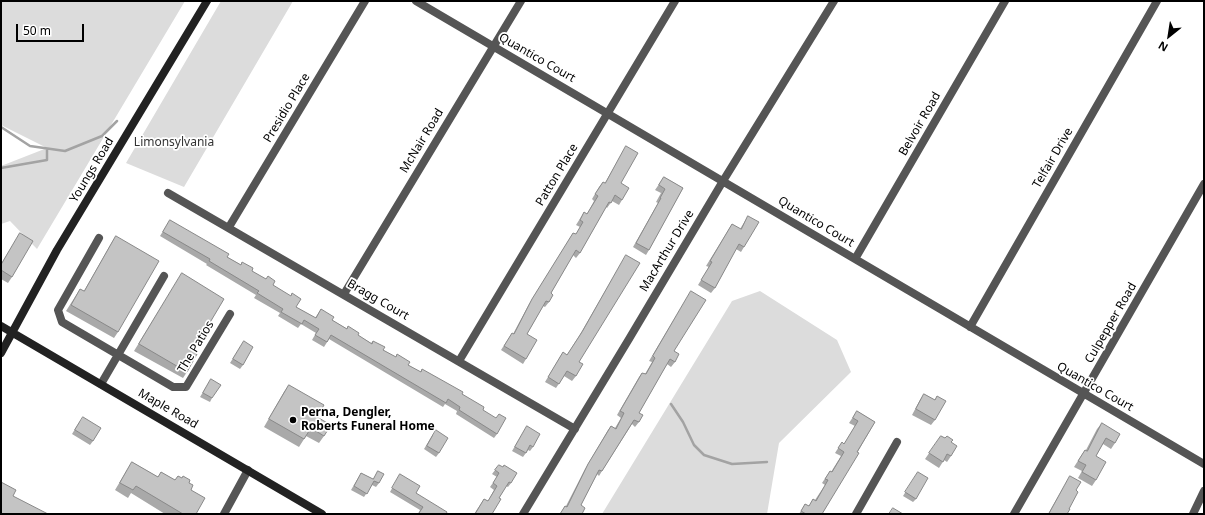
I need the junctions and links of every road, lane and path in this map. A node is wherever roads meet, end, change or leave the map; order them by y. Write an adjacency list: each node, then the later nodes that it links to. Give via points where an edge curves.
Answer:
1 (207, 1): 22 (street, Youngs Road, via 57,250)
2 (365, 1): 14 (street, Presidio Place)
3 (416, 1): 9 (street, Quantico Court)
4 (521, 1): 9 (street, McNair Road)
5 (675, 1): 10 (street, Patton Place)
6 (834, 1): 11 (street, MacArthur Drive)
7 (1005, 1): 16 (street, Belvoir Road)
8 (1157, 1): 21 (street, Telfair Drive)
9 (494, 47): 10 (street, Quantico Court); 18 (street, McNair Road)
10 (608, 114): 11 (street, Quantico Court); 25 (street, Patton Place)
11 (723, 181): 16 (street, Quantico Court); 28 (street, MacArthur Drive)
12 (1204, 184): 27 (street, Culpepper Road)
13 (168, 192): 14 (street, Bragg Court)
14 (229, 227): 18 (street, Bragg Court)
15 (99, 238): 24 (street, The Patios, via 58,310 62,322)
16 (855, 259): 21 (street, Quantico Court)
17 (164, 276): 24 (street)
18 (344, 294): 25 (street, Bragg Court)
19 (230, 314): 24 (street, The Patios, via 186,387 173,387)
20 (1, 326): 22 (street, Maple Road)
21 (970, 327): 27 (street, Quantico Court)
22 (12, 333): 23 (street, Youngs Road); 26 (street, Maple Road)
23 (1, 353)
24 (118, 355): 26 (street)
25 (459, 361): 28 (street, Bragg Court)
26 (101, 384): 31 (street, Maple Road)
27 (1084, 394): 30 (street, Quantico Court); 37 (street, Culpepper Road)
28 (575, 429): 35 (street, MacArthur Drive)
29 (897, 442): 36 (street)
30 (1204, 464)
31 (248, 470): 33 (street); 34 (street, Maple Road)
32 (1204, 491): 38 (street)
33 (224, 514)
34 (322, 514)
35 (523, 514)
36 (856, 514)
37 (1014, 514)
38 (1193, 514)

